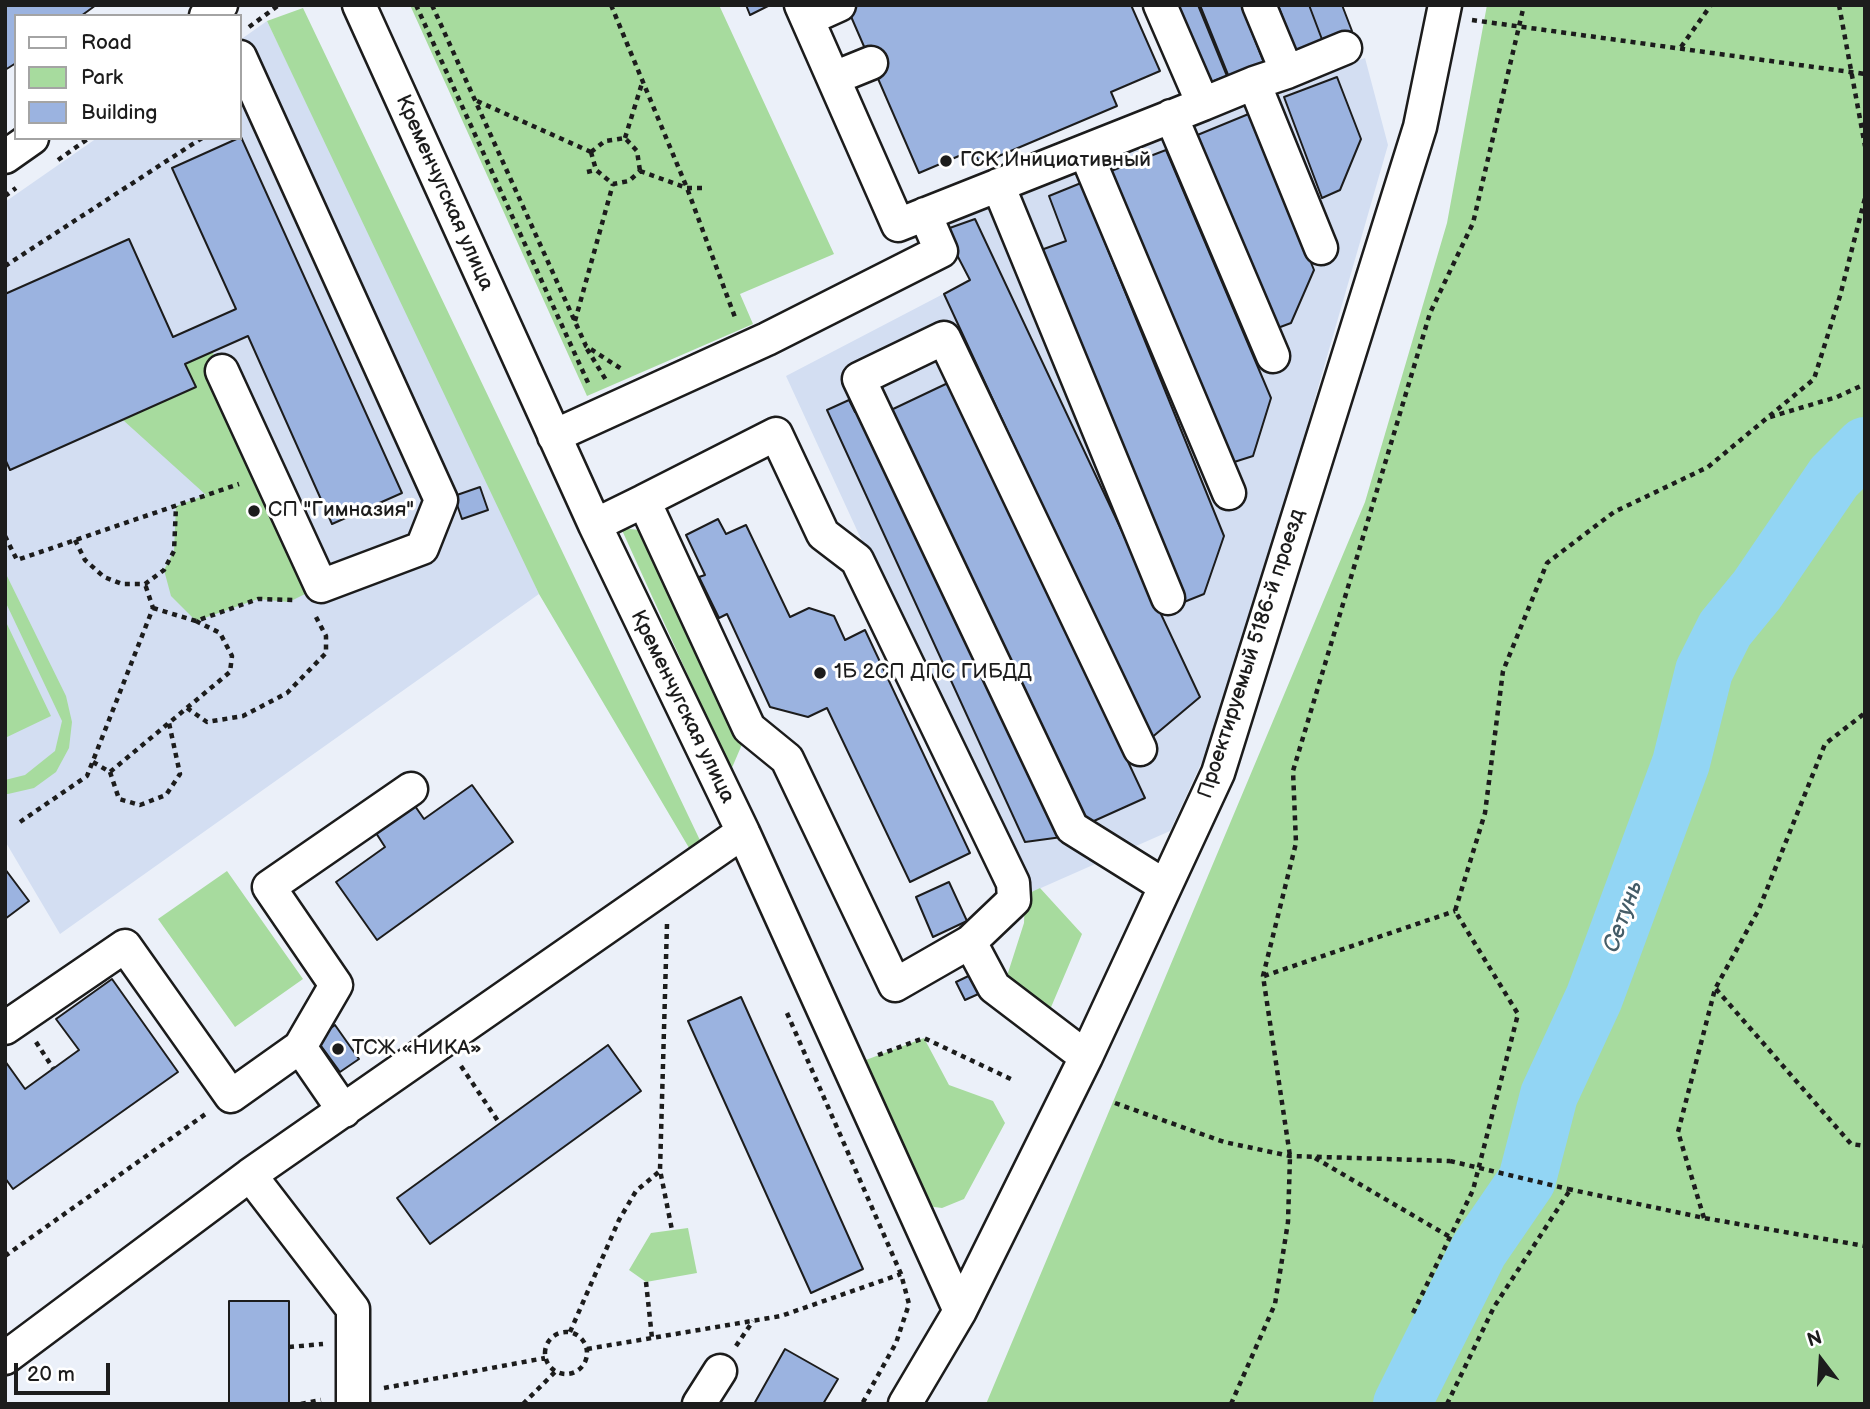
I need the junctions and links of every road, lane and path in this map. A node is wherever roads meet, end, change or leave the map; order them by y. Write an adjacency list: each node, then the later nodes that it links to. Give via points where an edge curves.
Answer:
1 (279, 5): 15 (path)
2 (359, 5): 55 (street, Кременчугская улица)
3 (416, 5): 53 (path)
4 (432, 5): 26 (path)
5 (611, 5): 24 (path)
6 (839, 5): 13 (street)
7 (1160, 5): 27 (street)
8 (1259, 5): 21 (street)
9 (1524, 5): 14 (path)
10 (1712, 5): 16 (path)
11 (1839, 5): 20 (path)
12 (1444, 11): 14 (path); 77 (street, Проектируемый 5186-й проезд, via 1420,127 1218,772)
13 (804, 12): 23 (street)
14 (1519, 25): 16 (path); 81 (path, via 1473,223 1430,313 1293,771 1296,843)
15 (242, 33)
16 (1681, 47): 20 (path)
17 (1345, 48): 21 (street)
18 (242, 61): 64 (street, via 441,500 422,548)
19 (871, 62): 23 (street)
20 (1852, 71): 22 (path); 32 (path)
21 (1287, 72): 25 (street)
22 (1865, 75)
23 (834, 78): 44 (street, via 898,225)
24 (643, 79): 29 (path); 41 (path)
25 (1254, 83): 27 (street); 45 (street)
26 (475, 101): 34 (path); 47 (path)
27 (1203, 104): 28 (street)
28 (1171, 117): 33 (street); 49 (street)
29 (625, 138): 34 (path, via 605,141); 37 (path, via 637,151)
30 (29, 140): 35 (street)
31 (199, 140): 46 (path)
32 (1865, 146)
33 (1086, 151): 40 (street); 57 (street)
34 (591, 152): 36 (path)
35 (5, 157)
36 (596, 170): 38 (path); 39 (path)
37 (640, 171): 39 (path, via 629,181); 41 (path)
38 (587, 172)
39 (613, 184): 47 (path)
40 (998, 185): 44 (street); 65 (street)
41 (687, 188): 42 (path); 48 (path)
42 (704, 188)
43 (1865, 198): 54 (path, via 1814,380)
44 (925, 214): 53 (street, via 941,251)
45 (1321, 248)
46 (5, 266)
47 (575, 322): 51 (path, via 586,346)
48 (739, 328)
49 (1273, 356)
50 (222, 371): 56 (street)
51 (626, 371)
52 (1865, 384): 54 (path)
53 (603, 416): 55 (street)
54 (1767, 418): 79 (path, via 1708,467 1614,512 1547,563 1503,671 1485,813)
55 (554, 436): 60 (street, Кременчугская улица)
56 (270, 474): 59 (path); 64 (street)
57 (1229, 493)
58 (644, 501): 60 (street); 80 (street, via 749,728 788,760 895,985); 80 (street, via 776,434 823,534 857,561 1013,883 1014,900)
59 (176, 506): 62 (path); 63 (path, via 174,551 163,570)
60 (595, 525): 76 (street, Кременчугская улица)
61 (5, 536): 62 (path, via 17,560)
62 (75, 540): 63 (path, via 85,561 104,577 122,584)
63 (145, 584): 66 (path)
64 (313, 590): 67 (path, via 289,602 258,599); 68 (path, via 326,653 287,693 243,716 207,722)
65 (1168, 598)
66 (153, 608): 67 (path); 72 (path)
67 (196, 621): 68 (path, via 220,632 232,656 230,672)
68 (187, 708): 70 (path)
69 (1865, 713): 82 (path, via 1825,744 1759,909)
70 (169, 723): 73 (path); 73 (path, via 180,774 166,795 140,805 119,799)
71 (1140, 749): 77 (street, via 944,338 859,379 1072,828)
72 (93, 762): 73 (path); 75 (path, via 87,776)
73 (110, 772)
74 (411, 789): 86 (street, via 269,887 336,985)
75 (20, 822)
76 (743, 832): 78 (street); 88 (street, Кременчугская улица)
77 (1165, 886): 87 (street, Проектируемый 5186-й проезд)
78 (660, 890): 85 (street); 97 (path, via 668,906)
79 (1455, 911): 81 (path); 102 (path, via 1518,1014 1473,1189)
80 (970, 942): 87 (street, via 994,986)
81 (1263, 976): 95 (path)
82 (1715, 989): 94 (path, via 1851,1144); 100 (path, via 1678,1132)
83 (784, 1007): 105 (path)
84 (5, 1028): 90 (street, via 125,946)
85 (444, 1042): 92 (street); 93 (path)
86 (300, 1047): 90 (street); 92 (street)
87 (1086, 1057): 107 (street, Проектируемый 5186-й проезд)
88 (850, 1066): 89 (path, via 925,1038); 107 (street, Кременчугская улица)
89 (1015, 1081)
90 (231, 1096): 104 (path)
91 (1115, 1102): 95 (path, via 1224,1142)
92 (344, 1111): 98 (street)
93 (500, 1124)
94 (1865, 1146)
95 (1290, 1156): 96 (path); 121 (path, via 1288,1222 1275,1304)
96 (1313, 1157): 99 (path, bridge, via 1450,1161); 102 (path)
97 (660, 1170): 101 (path); 109 (path, via 636,1191 619,1220)
98 (250, 1175): 112 (street); 116 (street, via 353,1308)
99 (1570, 1190): 100 (path); 122 (path, via 1494,1307)
100 (1704, 1218): 103 (path)
101 (672, 1230)
102 (1450, 1237): 108 (path)
103 (1865, 1246)
104 (5, 1256)
105 (901, 1274): 110 (path, via 781,1316); 119 (path, via 909,1304 896,1343)
106 (646, 1282): 110 (path)
107 (960, 1311): 120 (street)
108 (1413, 1313)
109 (570, 1332): 111 (path, via 584,1341); 113 (path, via 554,1336)
110 (652, 1338): 111 (path)
111 (587, 1349): 115 (path, via 578,1371 571,1375)
112 (5, 1358)
113 (545, 1358): 115 (path); 116 (path)
114 (720, 1371): 118 (street)
115 (555, 1372): 117 (path)
116 (353, 1399)
117 (523, 1404)
118 (699, 1404)
119 (862, 1404)
120 (905, 1404)
121 (1231, 1404)
122 (1447, 1404)

